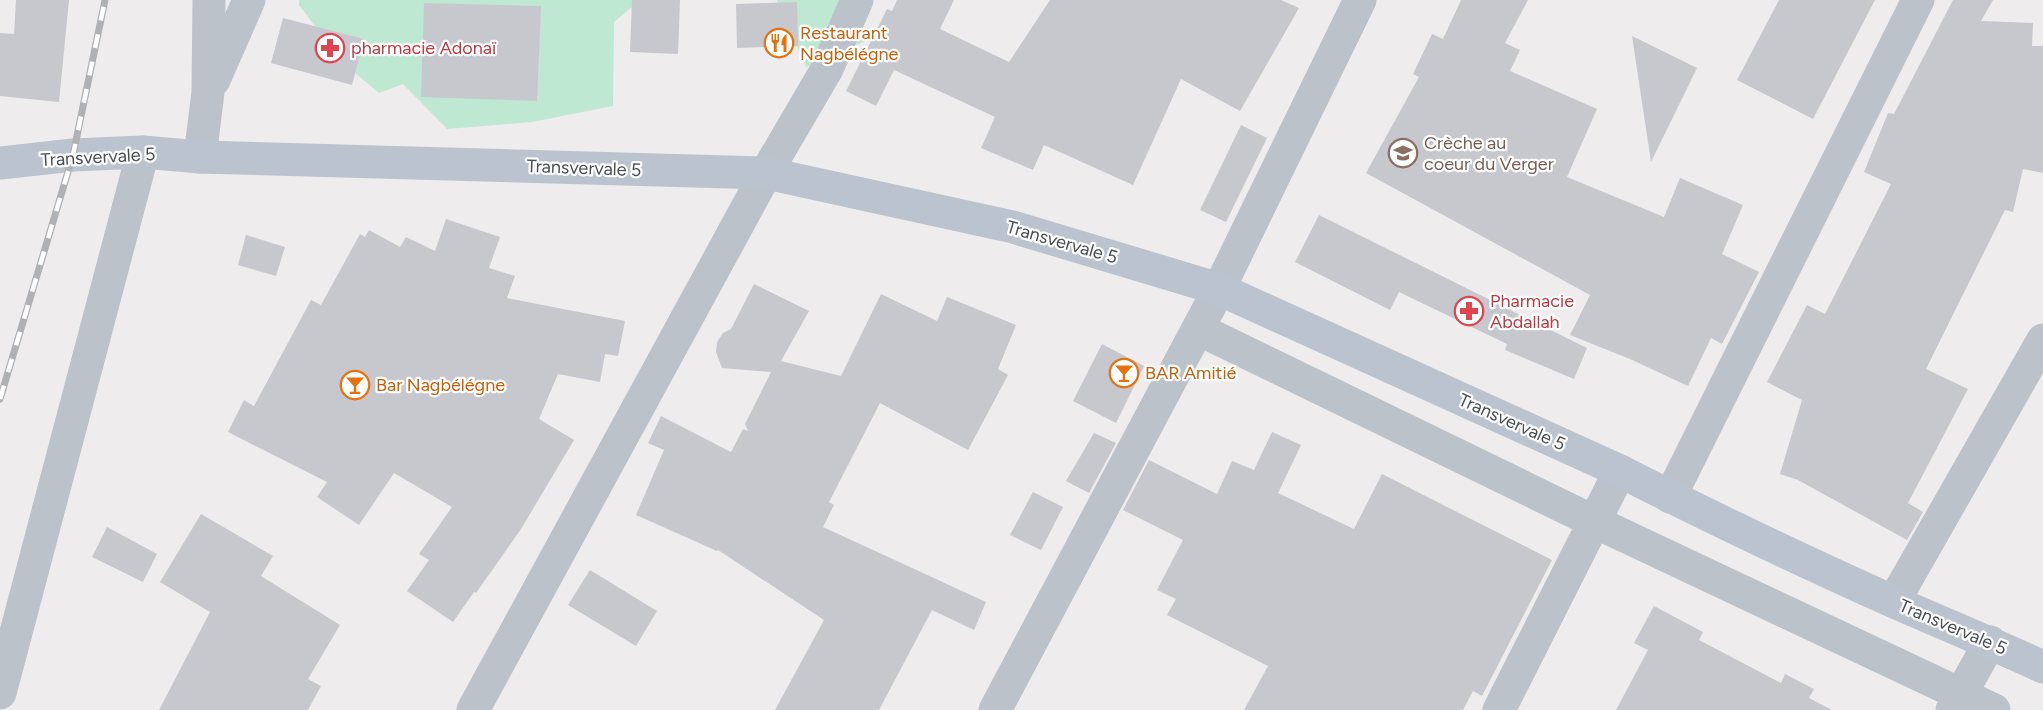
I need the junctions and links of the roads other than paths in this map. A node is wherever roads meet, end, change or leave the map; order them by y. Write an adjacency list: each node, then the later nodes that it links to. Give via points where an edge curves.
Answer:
1 (209, 0): 6 (street)
2 (249, 0): 6 (street)
3 (857, 0): 10 (street, via 827,69)
4 (1360, 0): 11 (street)
5 (1918, 0): 15 (street)
6 (208, 92): 8 (street)
7 (143, 152): 8 (main road, Transvervale 5); 9 (main road, Transvervale 5, via 73,155); 20 (street)
8 (200, 157): 10 (main road, Transvervale 5)
9 (4, 170)
10 (766, 173): 11 (main road, Transvervale 5, via 1013,227); 22 (street)
11 (1219, 289): 12 (street); 14 (main road, Transvervale 5)
12 (1198, 330): 16 (street); 23 (street)
13 (2043, 340): 17 (street)
14 (1620, 471): 15 (main road, Transvervale 5); 16 (street)
15 (1670, 496): 17 (main road, Transvervale 5)
16 (1594, 522): 21 (street); 24 (street)
17 (1894, 602): 18 (main road, Transvervale 5)
18 (1990, 642): 19 (main road, Transvervale 5); 21 (street)
19 (2043, 667)
20 (0, 693)
21 (1956, 703): 25 (street)
22 (473, 710)
23 (995, 710)
24 (1499, 710)
25 (1994, 710)

